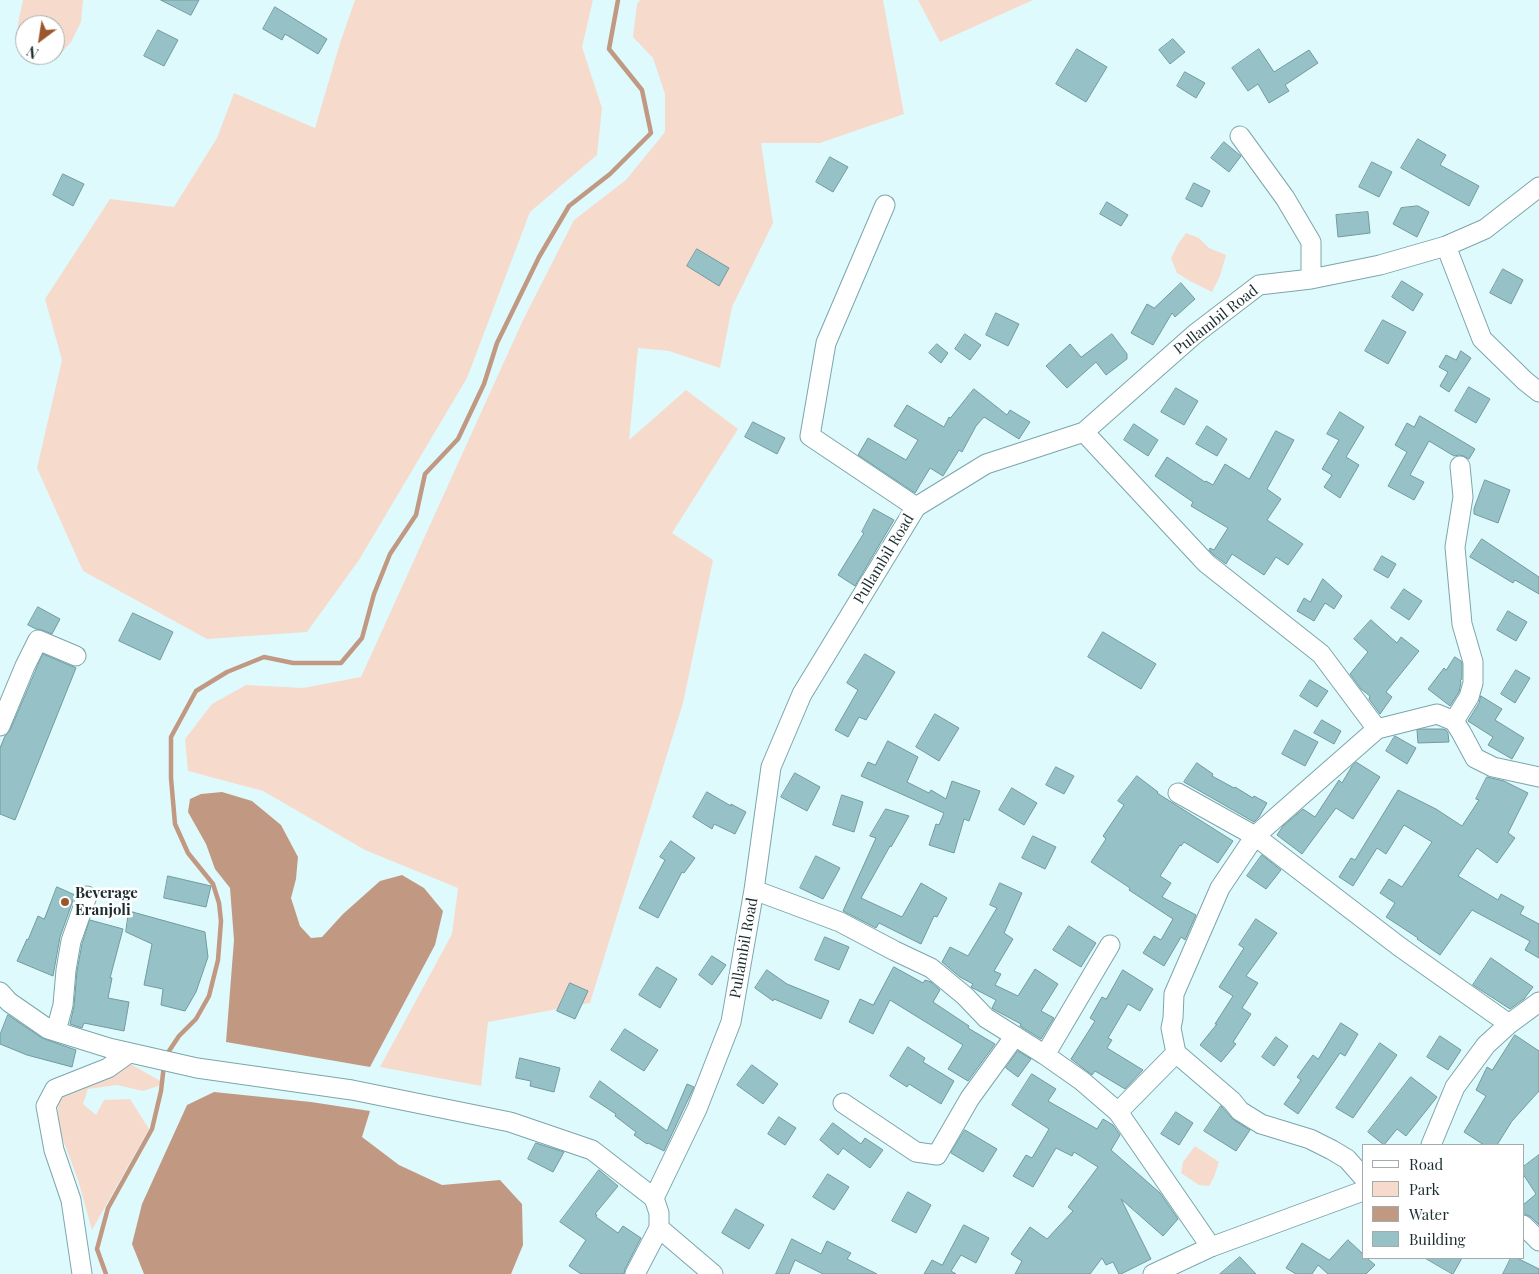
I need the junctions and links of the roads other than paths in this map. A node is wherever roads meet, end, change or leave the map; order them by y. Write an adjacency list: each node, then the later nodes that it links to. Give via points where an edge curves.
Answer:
1 (1240, 136): 5 (street, via 1285,198 1311,242)
2 (1539, 187): 4 (street, Pullambil Road, via 1485,229)
3 (885, 205): 9 (street, via 826,344 810,436)
4 (1446, 246): 5 (street, Pullambil Road, via 1380,265); 6 (street, via 1482,339)
5 (1311, 279): 7 (street, Pullambil Road, via 1259,285 1195,334)
6 (1539, 392)
7 (1084, 432): 9 (street, Pullambil Road, via 986,464); 13 (street, via 1206,563 1321,654)
8 (1460, 466): 11 (street, via 1463,497 1455,547 1462,624 1473,662 1473,683 1469,697)
9 (916, 507): 17 (street, Pullambil Road, via 802,694 771,767)
10 (76, 656): 12 (street, via 38,640)
11 (1454, 720): 13 (street, via 1436,714); 14 (street, via 1475,758 1493,767)
12 (0, 726)
13 (1377, 729): 16 (street)
14 (1539, 777)
15 (1178, 793): 16 (street)
16 (1255, 836): 22 (street, via 1400,947); 25 (street, via 1220,888 1174,994 1171,1028)
17 (754, 890): 24 (street, via 840,922 930,968 986,1018); 33 (street, Pullambil Road, via 731,1022 697,1109)
18 (88, 896): 23 (street, via 71,941 63,1005)
19 (1110, 945): 27 (street)
20 (0, 992): 23 (street, via 9,1002)
21 (1539, 1002): 22 (street)
22 (1509, 1024): 30 (street, via 1486,1045 1455,1087)
23 (56, 1031): 26 (street)
24 (1015, 1036): 27 (street); 28 (street, via 970,1098 937,1154 916,1152)
25 (1176, 1053): 29 (street); 31 (street, via 1240,1111 1261,1124 1310,1139 1332,1150 1347,1159)
26 (134, 1054): 33 (street, via 181,1065 352,1090 510,1122 592,1150); 38 (street, via 54,1089 46,1106 54,1150 71,1200)
27 (1044, 1055): 29 (street, via 1082,1081)
28 (843, 1103)
29 (1118, 1112): 37 (street)
30 (1431, 1144)
31 (1362, 1176)
32 (1362, 1191): 37 (street)
33 (654, 1198): 35 (street)
34 (1524, 1226): 36 (street)
35 (659, 1228): 39 (street); 40 (street)
36 (1539, 1241)
37 (1211, 1247): 41 (street)
38 (82, 1274)
39 (635, 1274)
40 (713, 1274)
41 (1153, 1274)

